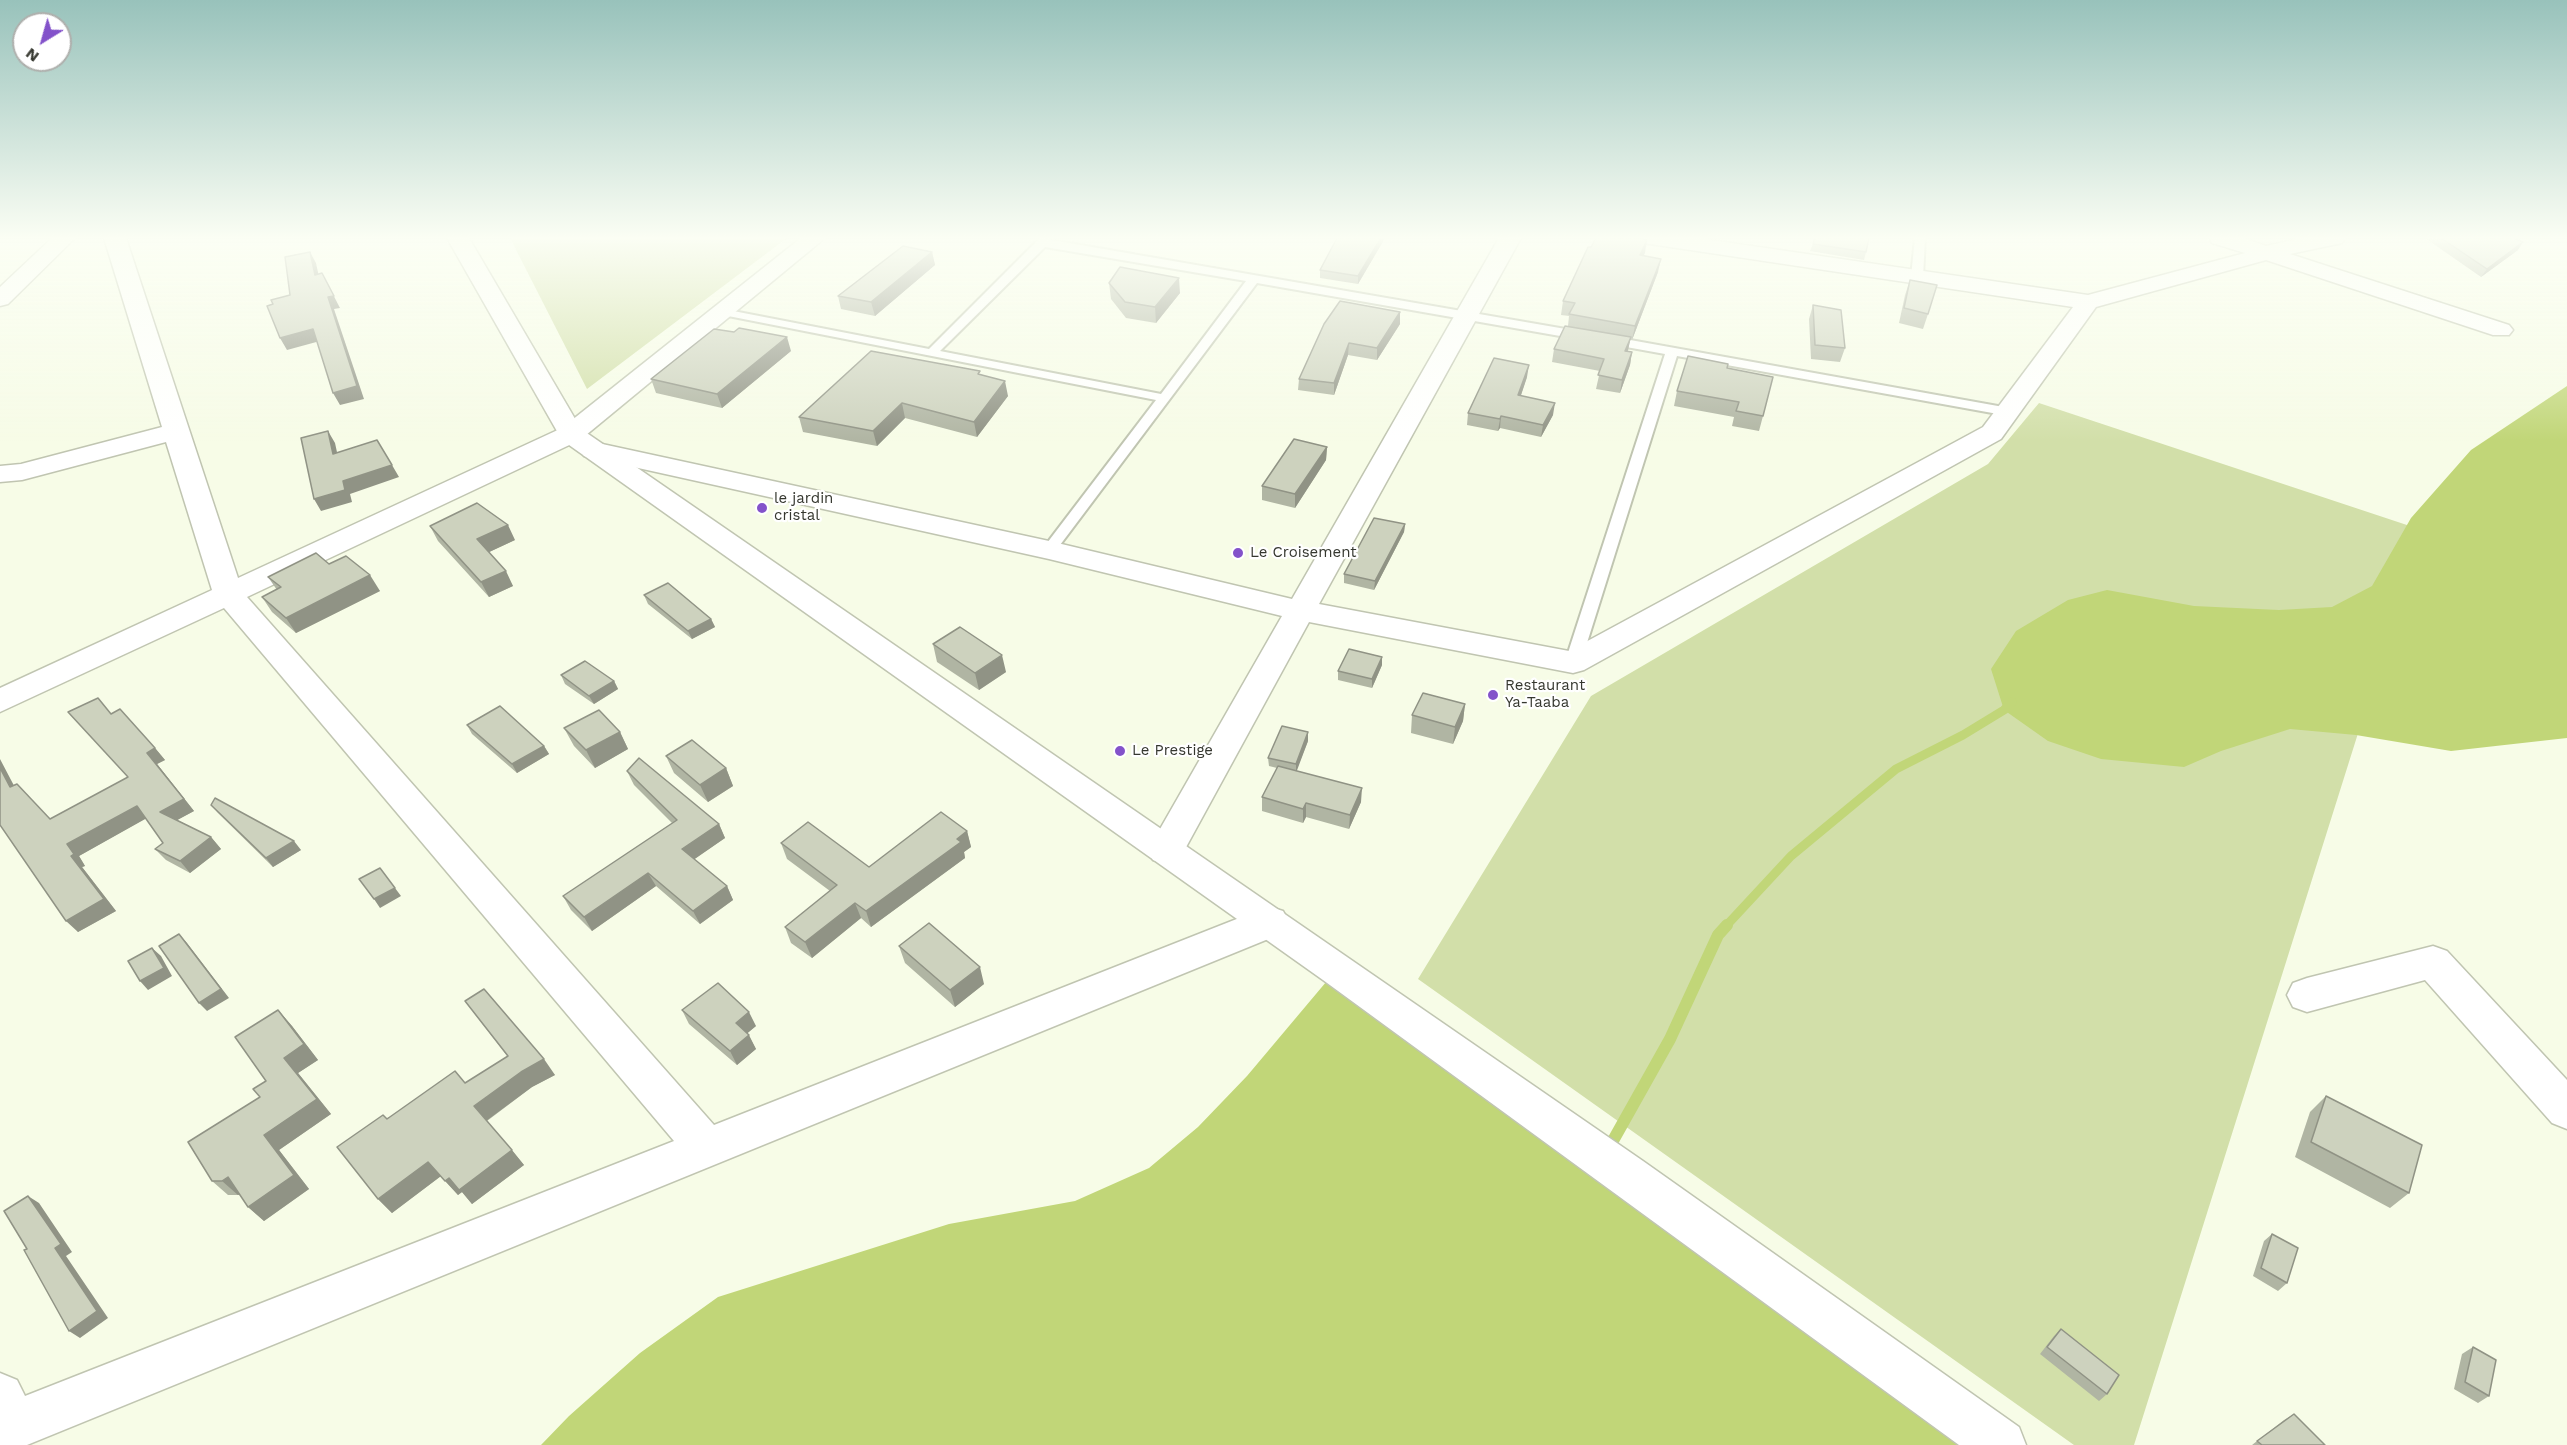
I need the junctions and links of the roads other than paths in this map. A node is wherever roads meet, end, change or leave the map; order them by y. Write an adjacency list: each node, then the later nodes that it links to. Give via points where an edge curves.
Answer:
1 (136, 305): 17 (street)
2 (499, 305): 18 (street)
3 (731, 305): 10 (street)
4 (979, 305): 14 (lane)
5 (1234, 305): 15 (lane)
6 (1410, 305): 11 (lane)
7 (1472, 305): 11 (street)
8 (2086, 305): 16 (street)
9 (2425, 305): 12 (street)
10 (723, 312): 14 (lane); 18 (street)
11 (1467, 315): 13 (lane); 22 (street)
12 (2501, 330)
13 (1672, 352): 16 (lane); 23 (lane)
14 (930, 354): 15 (lane)
15 (1163, 398): 20 (lane)
16 (2009, 412): 23 (street, via 1992,433)
17 (176, 431): 19 (street, via 22,472); 21 (street)
18 (582, 442): 20 (street); 21 (street); 25 (street)
19 (0, 474)
20 (1048, 550): 22 (street)
21 (228, 594): 24 (street); 29 (street)
22 (1301, 611): 23 (street); 25 (street)
23 (1573, 662)
24 (0, 701)
25 (1166, 850): 26 (street)
26 (1270, 922): 29 (street); 31 (street)
27 (2307, 995): 28 (street, via 2433,962)
28 (2567, 1110)
29 (707, 1148): 30 (street)
30 (4, 1418)
31 (2001, 1445)

